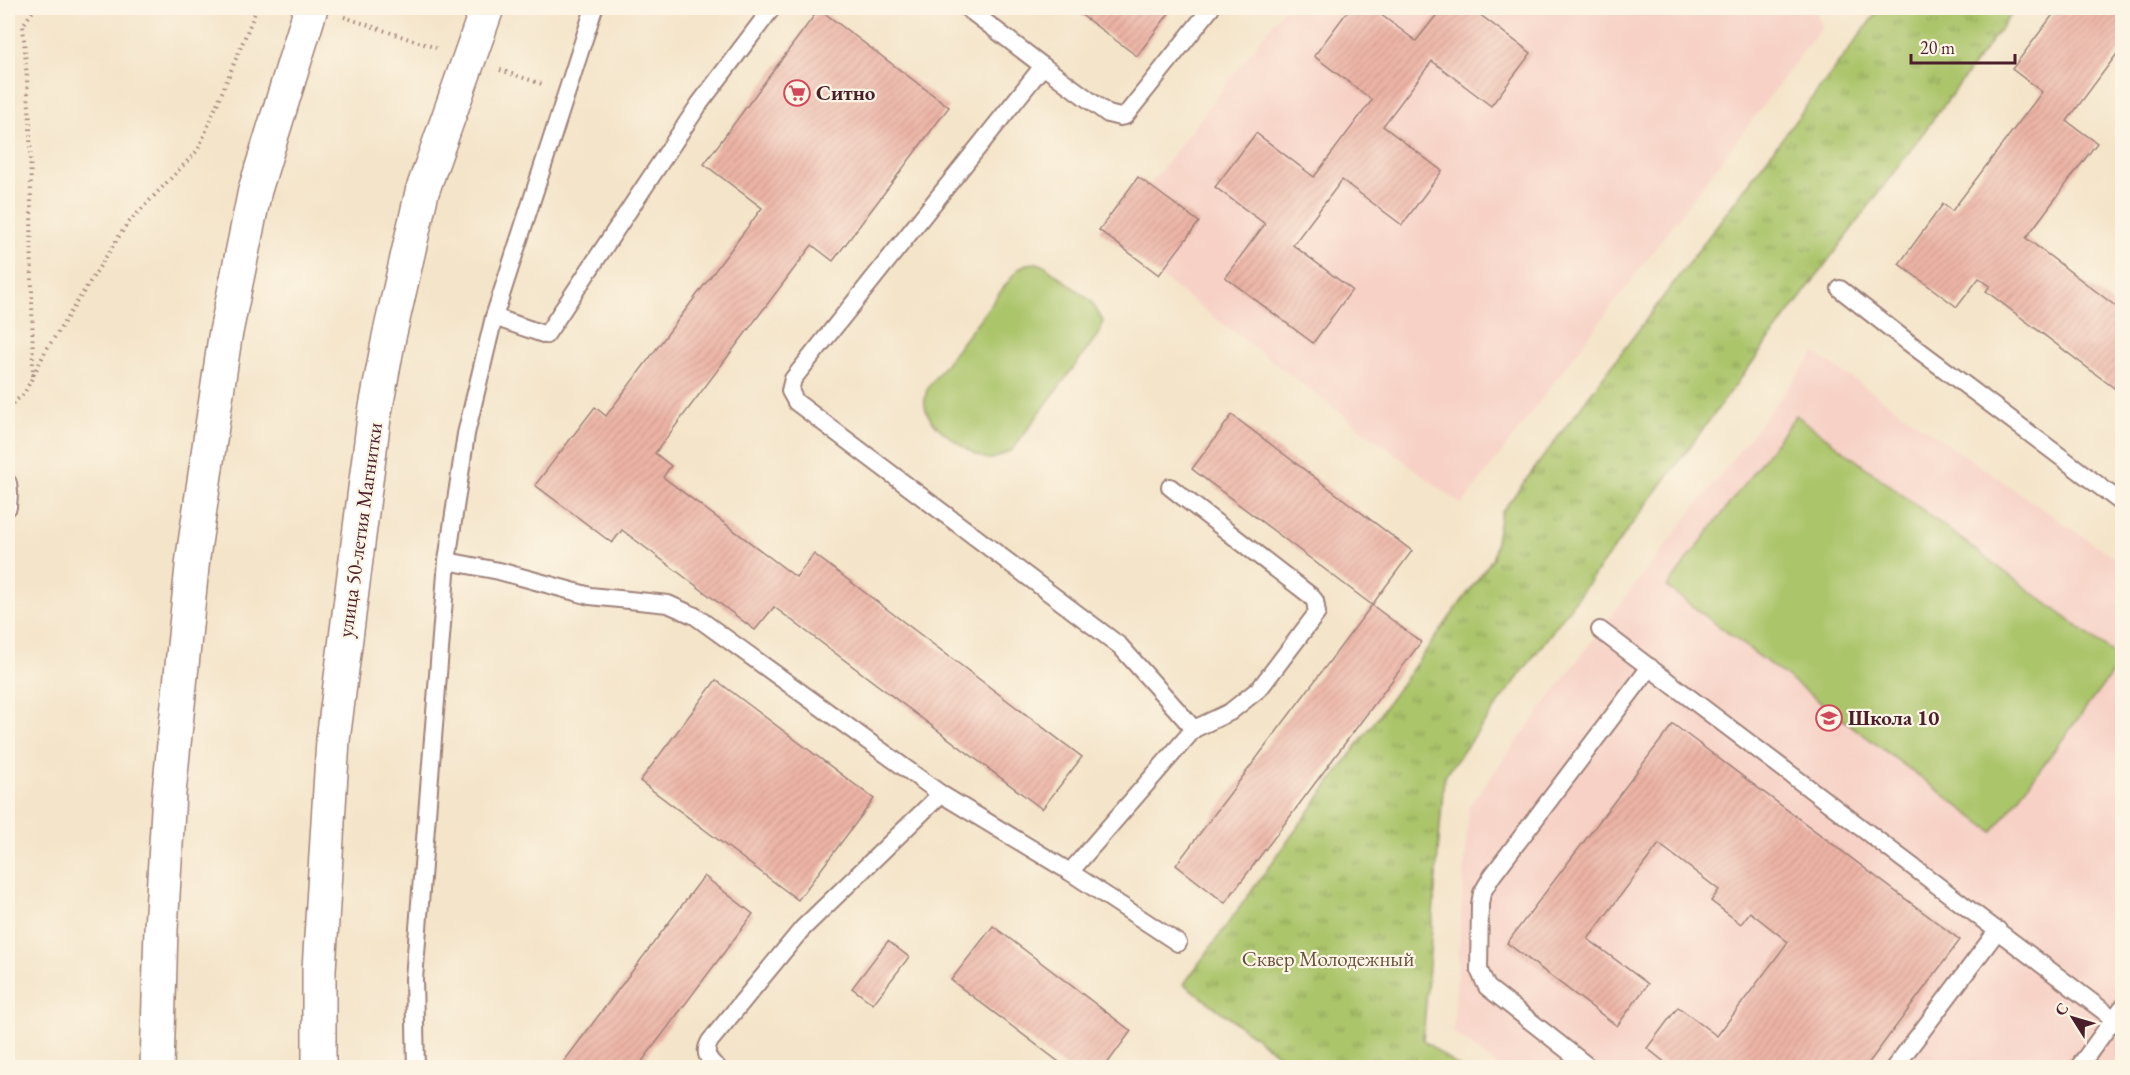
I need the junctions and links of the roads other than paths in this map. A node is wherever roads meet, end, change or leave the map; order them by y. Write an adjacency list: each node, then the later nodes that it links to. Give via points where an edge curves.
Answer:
1 (311, 8): 23 (main road, via 255,190 225,337 193,557 169,793)
2 (487, 8): 24 (main road, улица 50-летия Магнитки, via 422,192 374,418 333,740 319,970)
3 (594, 8): 9 (lane)
4 (772, 8): 9 (lane, via 700,103 546,335)
5 (966, 8): 7 (lane)
6 (1211, 8): 7 (lane, via 1125,116 1108,114)
7 (1042, 66): 17 (lane, via 793,379 790,391 796,402 1120,646)
8 (1840, 289): 12 (lane)
9 (494, 317): 14 (lane, via 466,434)
10 (8, 483): 13 (lane)
11 (1170, 487): 17 (lane, via 1311,596 1317,606 1314,618 1260,688 1230,712)
12 (2122, 502)
13 (8, 507)
14 (447, 561): 18 (lane, via 590,596 668,604 695,616); 25 (lane, via 414,979)
15 (1600, 630): 16 (lane)
16 (1650, 667): 20 (lane); 27 (lane, via 1492,876 1480,904 1479,970 1486,987)
17 (1194, 729): 19 (lane)
18 (941, 794): 19 (lane); 26 (lane, via 802,929 710,1041 706,1053)
19 (1070, 872): 21 (lane)
20 (1998, 930): 22 (lane); 28 (lane)
21 (1178, 943)
22 (2118, 1013): 29 (lane)
23 (157, 1068)
24 (319, 1068)
25 (416, 1068)
26 (718, 1068)
27 (1590, 1068)
28 (1894, 1068)
29 (2078, 1068)

